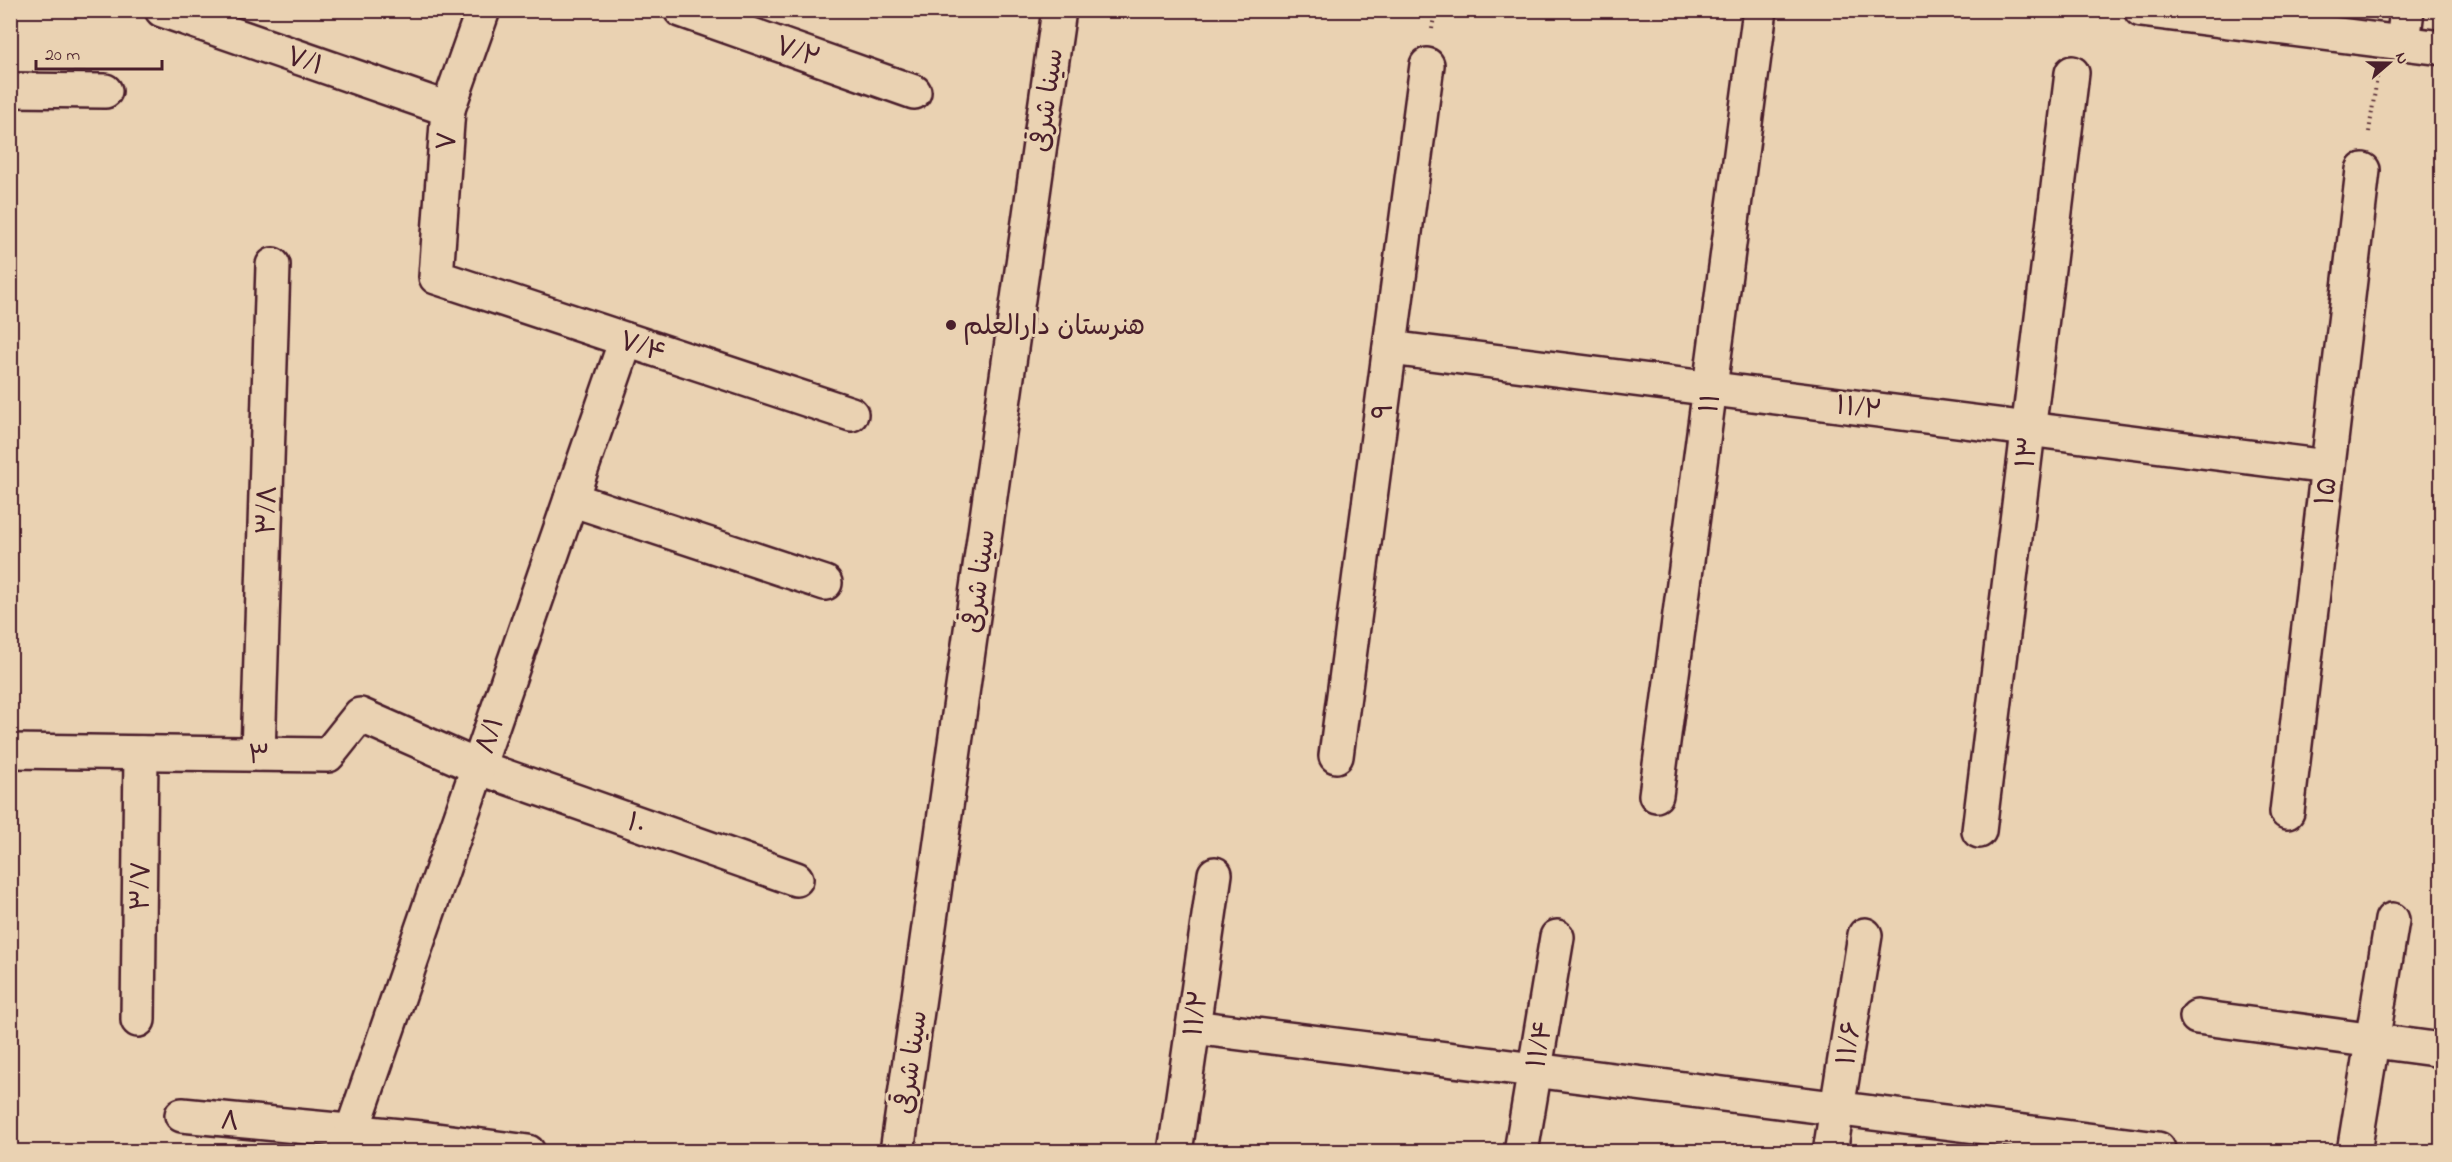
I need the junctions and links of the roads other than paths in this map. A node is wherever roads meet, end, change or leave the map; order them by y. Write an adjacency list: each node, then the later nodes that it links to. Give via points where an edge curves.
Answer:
1 (162, 10): 15 (street, ۷/۱)
2 (483, 10): 15 (street, ۷)
3 (681, 10): 14 (street, ۷/۲)
4 (1059, 10): 52 (street, سینا شرقی)
5 (1760, 10): 21 (street, ۱۱)
6 (2141, 10): 8 (street)
7 (2407, 10): 8 (street)
8 (2393, 42): 9 (street)
9 (2442, 48)
10 (1427, 65): 20 (street, ۹)
11 (2072, 73): 23 (street, ۱۳)
12 (10, 90): 13 (street)
13 (105, 91)
14 (914, 92)
15 (448, 109): 18 (street, ۷)
16 (2363, 170): 24 (street, ۱۵)
17 (273, 265): 29 (street, ۳/۸)
18 (436, 277): 19 (street, ۷/۴)
19 (626, 340): 22 (street, ۷/۴); 25 (street, ۸/۱)
20 (1390, 348): 21 (street, ۱۱/۲); 30 (street, ۹)
21 (1711, 388): 23 (street, ۱۱/۲); 32 (street, ۱۱)
22 (851, 414)
23 (2029, 429): 24 (street, ۱۱/۲); 34 (street, ۱۳)
24 (2328, 467): 33 (street, ۱۵)
25 (571, 499): 26 (street); 31 (street, ۸/۱)
26 (825, 583)
27 (10, 751): 28 (street, ۳)
28 (141, 753): 29 (street, ۳); 41 (street, ۳/۷)
29 (258, 754): 31 (street, ۳, via 328,755 360,715)
30 (1336, 756)
31 (478, 767): 36 (street, ۱۰); 48 (street, ۸/۱)
32 (1656, 795)
33 (2287, 812)
34 (1979, 831)
35 (1215, 874): 42 (street, ۱۱/۲)
36 (796, 879)
37 (2392, 920): 43 (street)
38 (1866, 934): 46 (street, ۱۱/۶)
39 (1557, 937): 45 (street, ۱۱/۴)
40 (2197, 1017): 43 (street)
41 (138, 1020)
42 (1193, 1027): 45 (street); 53 (street, ۱۱/۲)
43 (2372, 1041): 44 (street); 56 (street)
44 (2442, 1050)
45 (1534, 1070): 46 (street); 54 (street, ۱۱/۴)
46 (1837, 1109): 50 (street); 55 (street, ۱۱/۶)
47 (182, 1115): 48 (street, ۸)
48 (351, 1131): 49 (street, ۸)
49 (420, 1145): 51 (street, ۸)
50 (2158, 1150)
51 (528, 1152)
52 (897, 1152)
53 (1175, 1152)
54 (1521, 1152)
55 (1830, 1152)
56 (2354, 1152)

